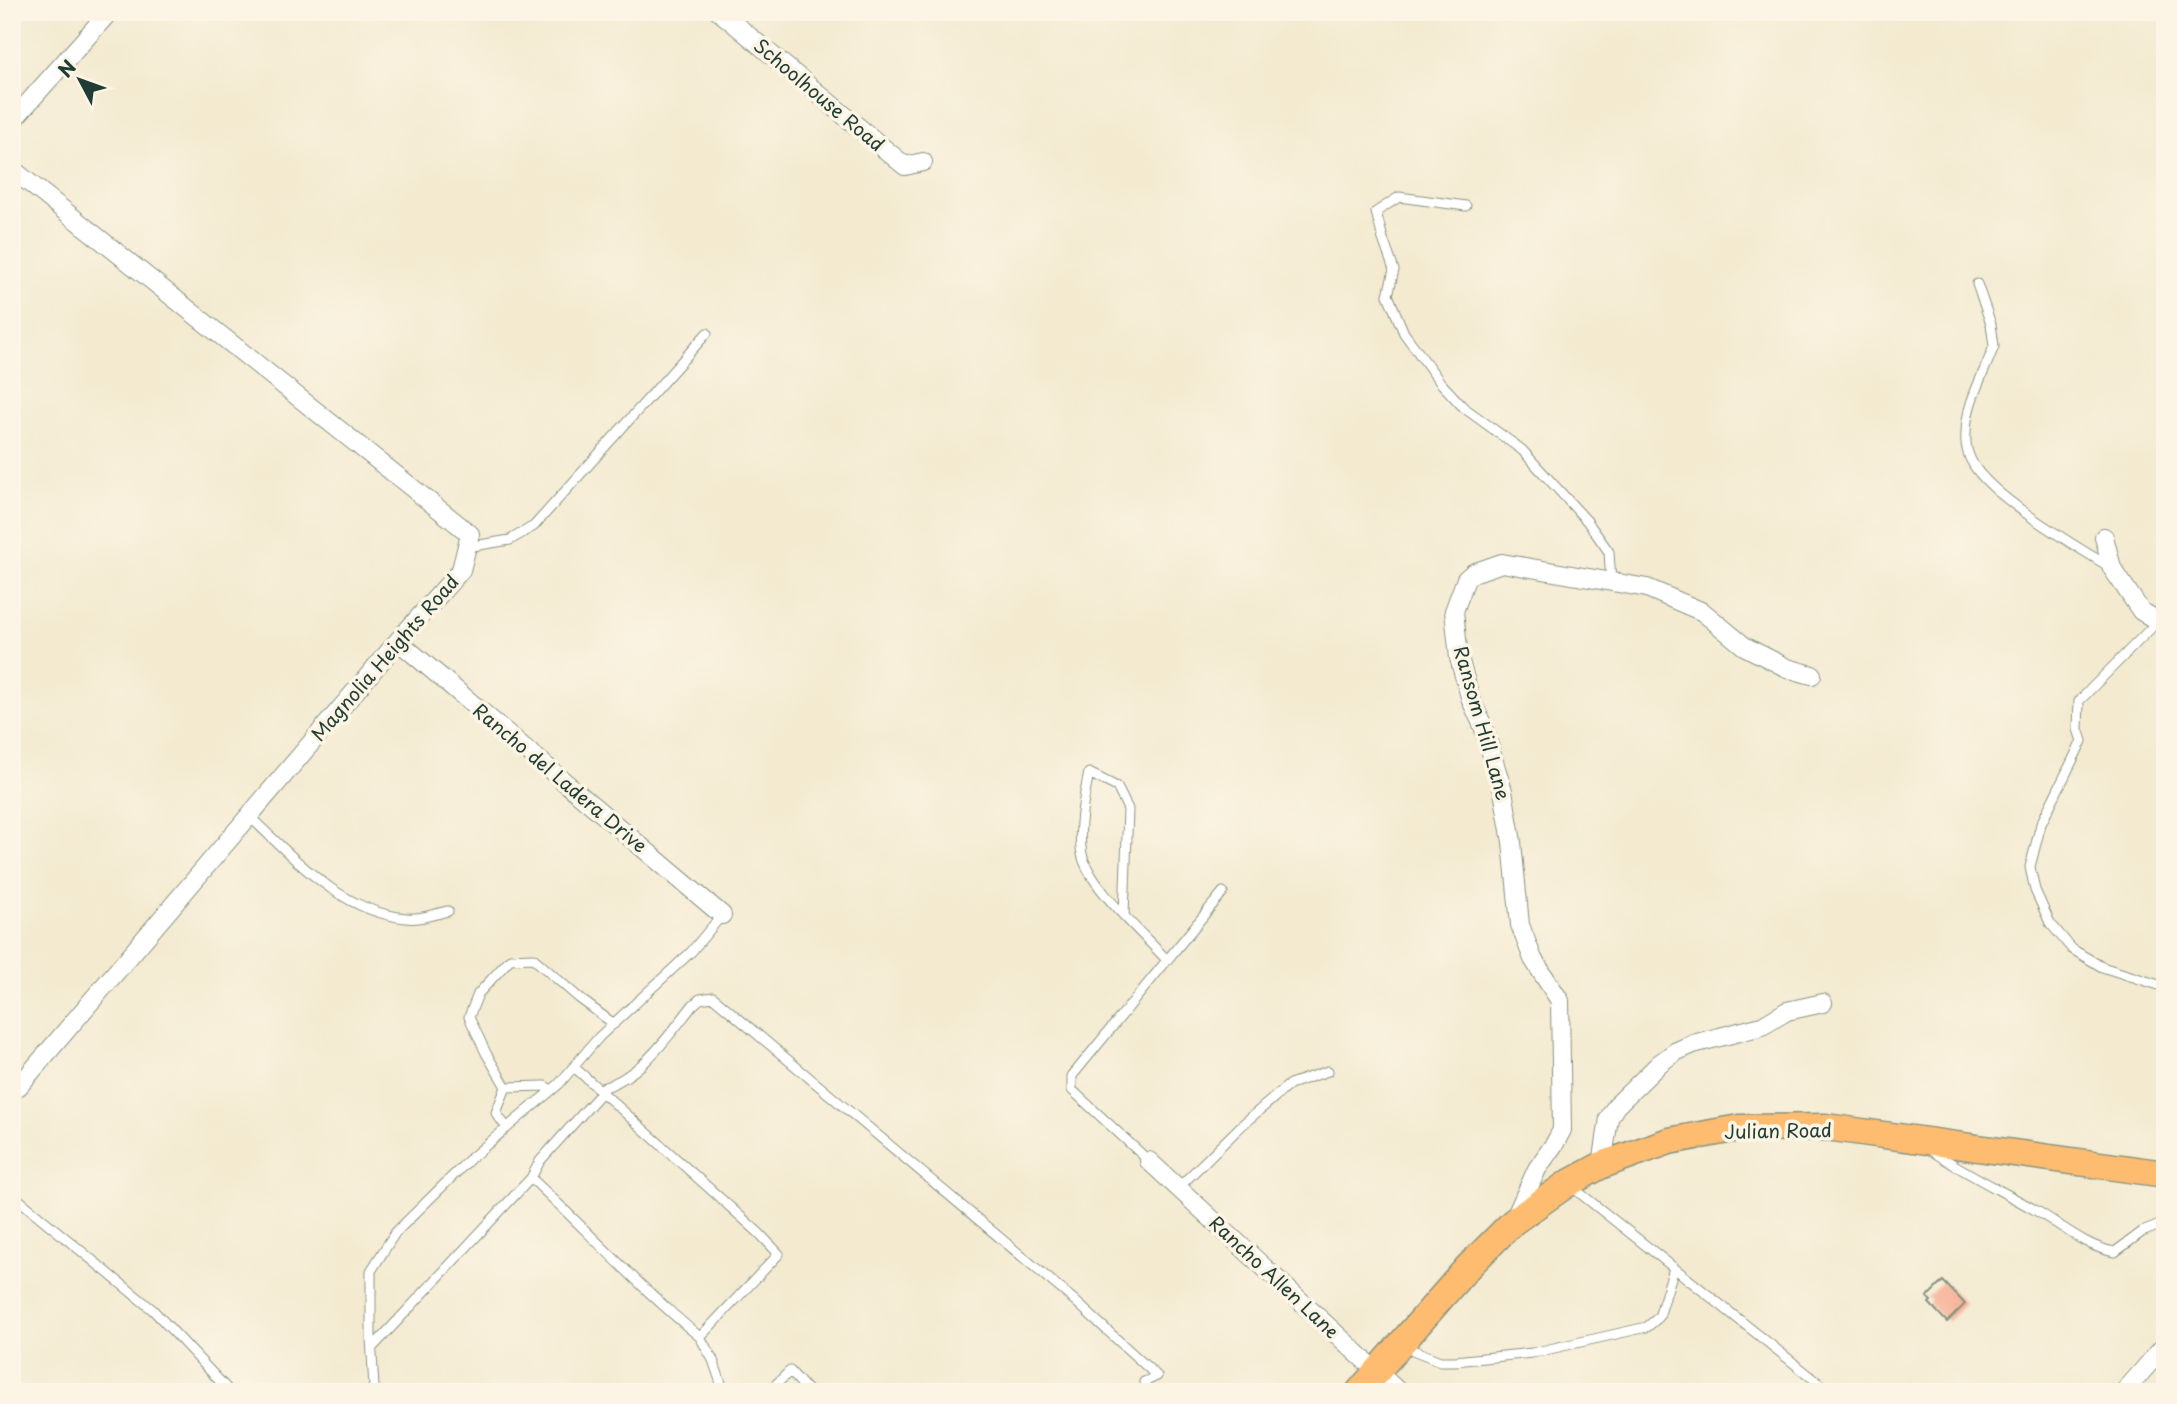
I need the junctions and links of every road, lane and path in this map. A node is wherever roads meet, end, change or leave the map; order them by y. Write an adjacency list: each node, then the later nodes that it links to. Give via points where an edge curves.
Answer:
1 (109, 12): 3 (street)
2 (720, 12): 4 (street, Schoolhouse Road, via 905,166)
3 (12, 121)
4 (923, 162)
5 (12, 169): 10 (street, via 470,534)
6 (1466, 206): 12 (lane, via 1399,197 1376,212 1394,270 1388,295 1404,334 1440,382 1463,407 1522,450 1587,522 1609,552)
7 (1977, 284): 11 (lane, via 1995,336 1968,416 1969,457 1998,491)
8 (707, 333): 10 (lane, via 534,526 510,540)
9 (2104, 537): 11 (street)
10 (467, 547): 14 (street, Magnolia Heights Road, via 461,570)
11 (2112, 568): 13 (street, via 2141,611)
12 (1611, 582): 15 (street, Ransom Hill Lane, via 1647,589 1703,612 1745,646 1787,668); 40 (street, Ransom Hill Lane, via 1502,563 1466,579 1454,611 1459,658 1503,791 1513,842 1520,925 1533,959 1560,1001 1562,1130 1537,1169)
13 (2162, 623): 22 (lane, via 2079,701 2082,741 2041,824 2030,867 2050,923 2072,949 2102,967)
14 (398, 641): 16 (street, Magnolia Heights Road); 19 (street, Rancho del Ladera Drive)
15 (1812, 675)
16 (249, 816): 18 (lane, via 313,876 355,902 382,914 407,918); 28 (street, Magnolia Heights Road)
17 (1223, 892): 21 (lane)
18 (448, 911)
19 (722, 915): 24 (lane, via 691,952)
20 (1124, 915): 20 (lane, via 1101,891 1082,855 1082,804 1089,773 1117,787 1128,809); 21 (lane)
21 (1167, 960): 33 (lane, via 1072,1076 1072,1090)
22 (2165, 986)
23 (1823, 1003): 34 (street, via 1787,1011 1762,1026 1675,1052 1616,1106 1607,1125)
24 (614, 1024): 25 (lane); 27 (lane, via 533,958 510,959 478,994 469,1017)
25 (573, 1067): 29 (lane); 30 (lane)
26 (1328, 1071): 38 (lane, via 1290,1084)
27 (506, 1087): 29 (lane, via 545,1086); 31 (lane, via 496,1113)
28 (12, 1090)
29 (551, 1090): 31 (lane)
30 (600, 1090): 36 (lane); 43 (lane, via 779,1254); 48 (lane, via 644,1064 692,1005 713,997 1074,1300 1157,1376)
31 (507, 1128): 46 (lane, via 395,1233 371,1271)
32 (1916, 1141): 34 (main road, Julian Road, via 1826,1128 1739,1128 1670,1141); 35 (main road, Julian Road); 41 (lane, via 2101,1250 2115,1252 2142,1232)
33 (1149, 1161): 38 (street, Rancho Allen Lane)
34 (1602, 1165): 37 (main road, Julian Road)
35 (2165, 1174)
36 (531, 1178): 43 (lane, via 663,1307); 46 (lane)
37 (1567, 1184): 40 (main road, Julian Road); 42 (lane)
38 (1178, 1188): 47 (street, Rancho Allen Lane)
39 (12, 1198): 49 (lane, via 153,1310)
40 (1513, 1222): 44 (main road, Julian Road)
41 (2165, 1223)
42 (1674, 1268): 44 (lane, via 1659,1317 1647,1327 1532,1353 1455,1362); 56 (lane)
43 (700, 1337): 51 (lane)
44 (1400, 1345): 47 (main road, Julian Road)
45 (2165, 1345): 57 (street)
46 (372, 1348): 50 (lane)
47 (1377, 1372): 54 (main road, Julian Road); 55 (street, Rancho Allen Lane)
48 (1144, 1382)
49 (230, 1392)
50 (372, 1392)
51 (724, 1392)
52 (768, 1392): 53 (lane, via 790,1371)
53 (809, 1392)
54 (1359, 1392)
55 (1399, 1392)
56 (1830, 1392)
57 (2124, 1392)

